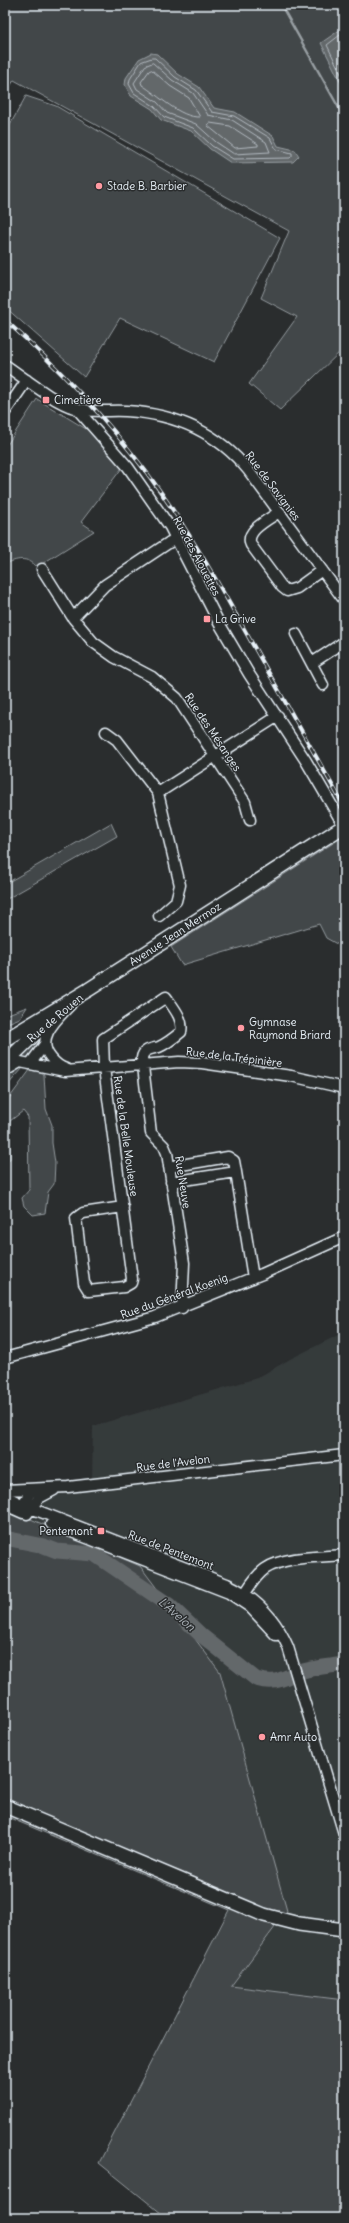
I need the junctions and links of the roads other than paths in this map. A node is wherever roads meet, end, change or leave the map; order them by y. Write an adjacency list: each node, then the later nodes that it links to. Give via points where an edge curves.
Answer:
1 (5, 365): 2 (street, Rue de Savignies)
2 (27, 380): 3 (street, Rue de Savignies); 4 (street)
3 (77, 409): 5 (street, Rue de Savignies, via 153,414 196,427 235,455); 6 (street, Rue des Alouettes, via 134,474)
4 (5, 412)
5 (278, 512): 8 (street, Rue de Savignies); 8 (street, via 251,533 249,539 277,581 284,589 290,591)
6 (176, 538): 10 (street, via 105,584); 15 (street, Rue des Alouettes, via 219,623 246,670)
7 (42, 569): 10 (street, Rue des Mésanges)
8 (322, 570): 9 (street, Rue de Savignies)
9 (344, 600)
10 (74, 618): 17 (street, Rue des Mésanges, via 100,648 149,675 172,693 185,708)
11 (296, 634): 13 (street)
12 (344, 642): 13 (street)
13 (312, 663): 14 (street)
14 (323, 685)
15 (278, 716): 17 (street); 20 (street, Rue des Alouettes)
16 (106, 732): 18 (street, via 116,740)
17 (216, 756): 18 (street); 19 (street, Rue des Mésanges, via 245,802)
18 (158, 793): 21 (street, via 180,885 176,901)
19 (250, 820)
20 (344, 826): 22 (main road, Avenue Jean Mermoz)
21 (159, 916)
22 (88, 990): 23 (main road, Rue de Rouen); 24 (main road, Avenue Jean Mermoz)
23 (74, 1000): 25 (street, via 50,1028); 26 (main road, Rue de Rouen, via 41,1027)
24 (5, 1040)
25 (45, 1044): 27 (street); 30 (street, Rue de la Trépinière, via 52,1060)
26 (5, 1063)
27 (30, 1064): 30 (street, Rue de la Trépinière); 31 (street, Rue de la Trépinière, via 18,1062)
28 (142, 1065): 29 (street, Rue de la Trépinière); 29 (street, Rue de la Belle Mouleuse, via 143,1053 151,1048 160,1047 181,1032 178,1014 166,997 104,1037); 32 (street, Rue de la Trépinière, via 202,1063 291,1076); 33 (street, Rue Neuve, via 151,1133 166,1149)
29 (104, 1068): 30 (street, Rue de la Trépinière); 36 (street, Rue de la Belle Mouleuse)
30 (72, 1070)
31 (5, 1071)
32 (344, 1088)
33 (169, 1167): 34 (street, via 228,1157 234,1161); 35 (street, Rue Neuve)
34 (236, 1172): 35 (street); 38 (street)
35 (171, 1182): 39 (street, Rue Neuve, via 184,1263)
36 (123, 1207): 36 (street, Rue de la Belle Mouleuse, via 83,1213 76,1218 84,1283 88,1291 124,1287 132,1281)
37 (344, 1237): 38 (street, Rue du Général Koenig)
38 (253, 1278): 39 (street, Rue du Général Koenig)
39 (182, 1308): 40 (street, Rue du Général Koenig, via 133,1324)
40 (5, 1358)
41 (344, 1455): 42 (street, Rue de l'Avelon)
42 (68, 1487): 43 (street, Rue de l'Avelon); 47 (street, via 43,1495)
43 (36, 1489): 44 (street, Rue de l'Avelon); 47 (street, via 28,1495)
44 (5, 1490)
45 (5, 1496): 47 (street, Rue de Pentemont)
46 (5, 1505): 47 (street, Rue de Pentemont)
47 (27, 1510): 49 (street, Rue de Pentemont)
48 (344, 1555): 49 (street, via 278,1563 262,1572)
49 (243, 1597): 51 (street, Rue de Pentemont, via 277,1637 293,1666)
50 (5, 1806): 52 (main road, via 240,1905 290,1922)
51 (344, 1834)
52 (344, 1930)

